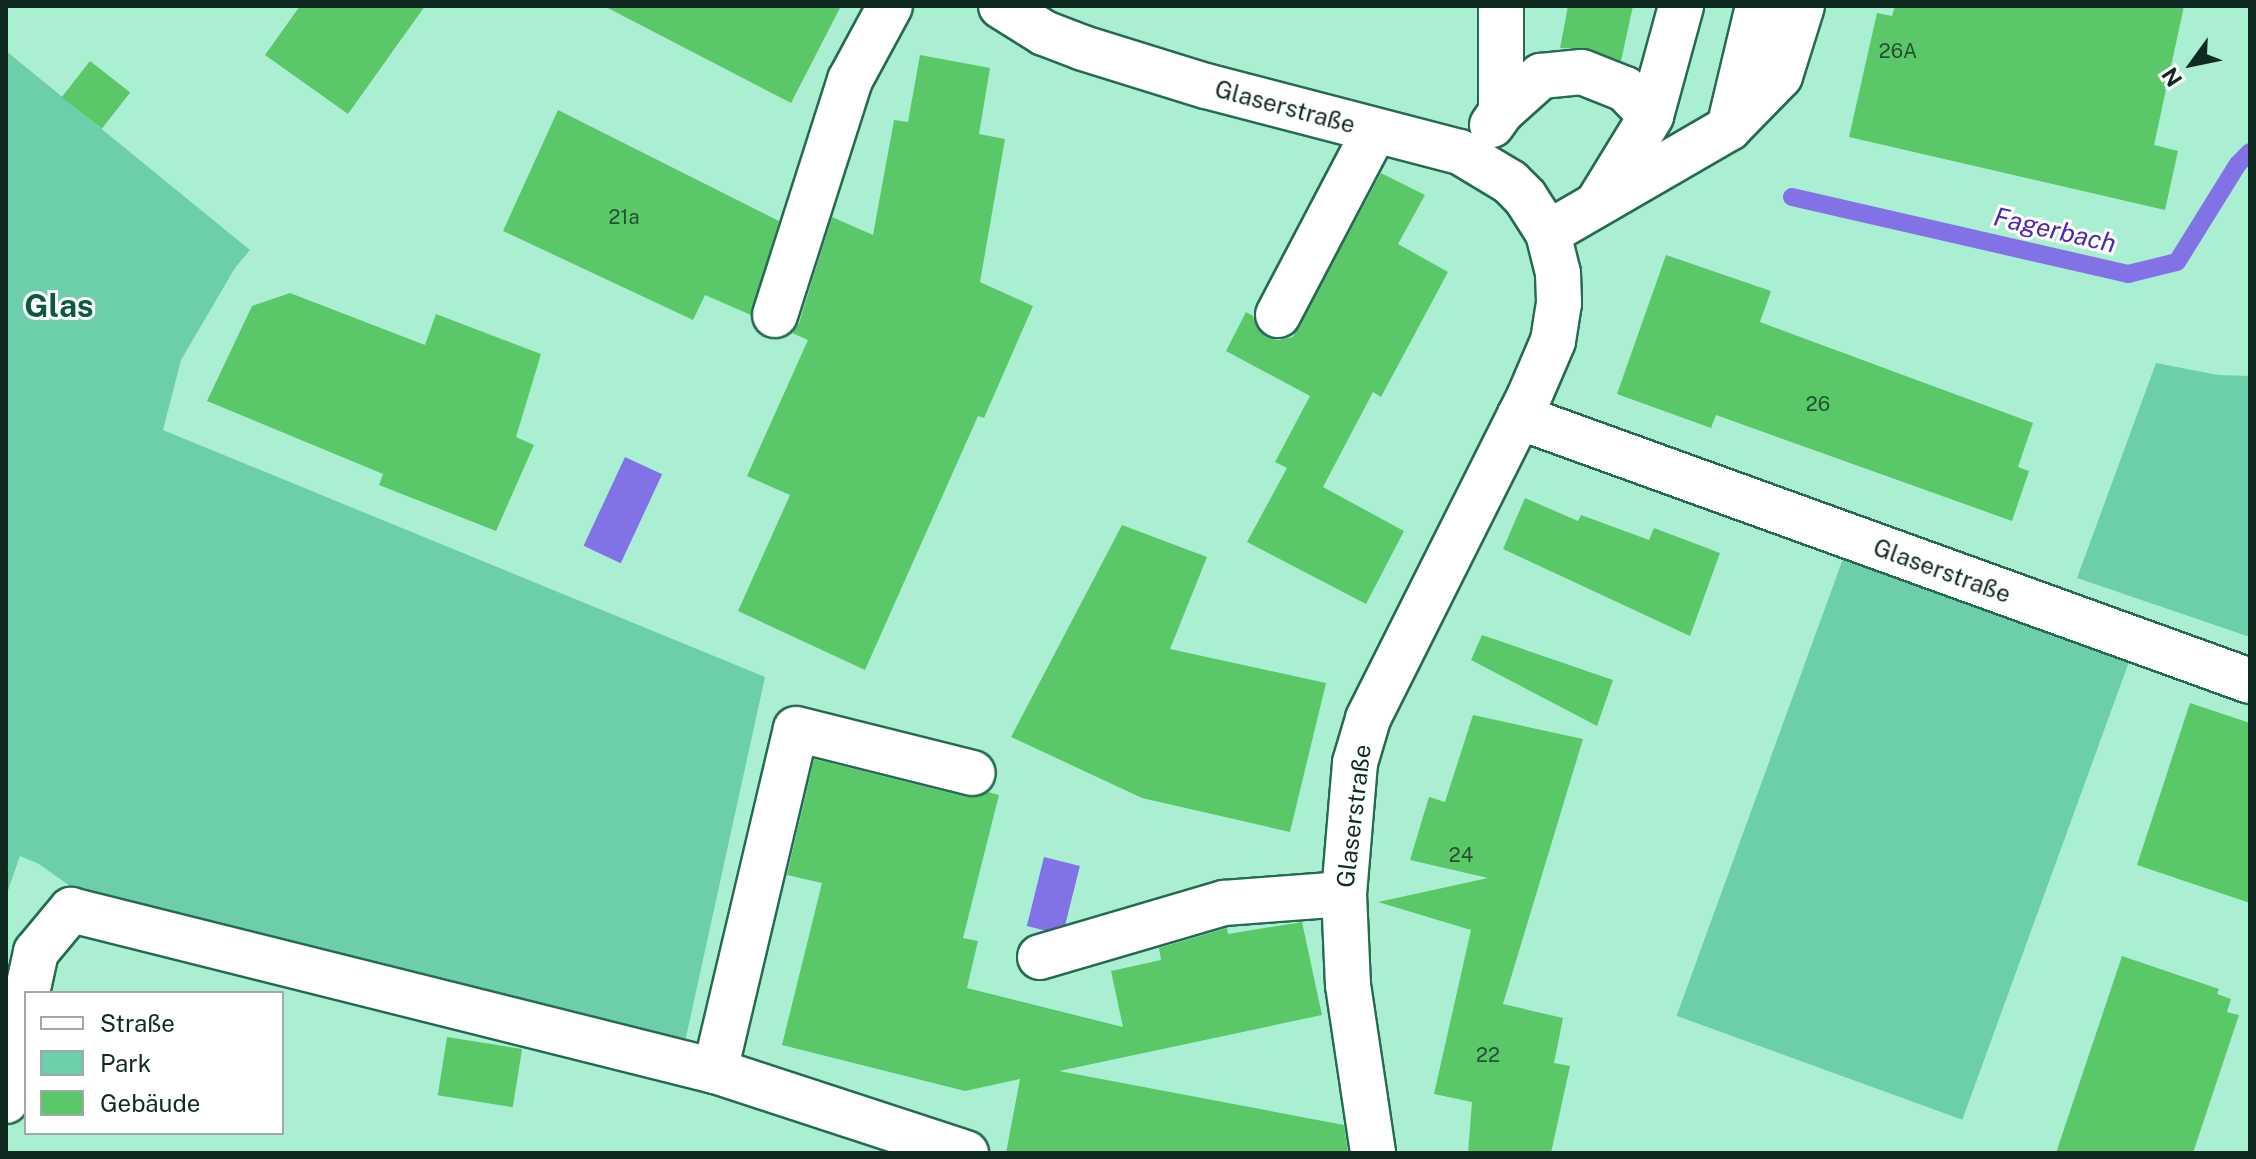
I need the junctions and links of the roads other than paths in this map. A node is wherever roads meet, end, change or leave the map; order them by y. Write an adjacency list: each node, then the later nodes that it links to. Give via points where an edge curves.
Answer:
1 (890, 6): 14 (street, via 850,80)
2 (1001, 6): 10 (street, Glaserstraße, via 1044,33 1083,48)
3 (1501, 6): 7 (street)
4 (1681, 6): 8 (street)
5 (1758, 6): 9 (street)
6 (1802, 6): 9 (street, via 1780,76)
7 (1501, 112): 8 (street, via 1541,76 1582,72 1625,89); 11 (street, via 1487,132)
8 (1651, 116): 12 (street)
9 (1729, 128): 12 (street)
10 (1374, 132): 11 (street, Glaserstraße); 15 (street)
11 (1460, 152): 13 (street, Glaserstraße, via 1510,182)
12 (1597, 204): 13 (street)
13 (1548, 233): 16 (street, Glaserstraße, via 1558,273 1553,341)
14 (775, 315)
15 (1278, 315)
16 (1519, 417): 17 (street, Glaserstraße); 19 (street, Glaserstraße, via 1368,719 1355,763)
17 (2250, 681)
18 (973, 773): 23 (street, via 796,729)
19 (1344, 894): 20 (street, via 1224,903); 26 (street, Glaserstraße, via 1348,985)
20 (1040, 957)
21 (27, 991): 23 (street, via 36,952 71,910)
22 (24, 1010): 24 (street)
23 (715, 1071): 25 (street)
24 (6, 1101)
25 (966, 1153)
26 (1373, 1153)

